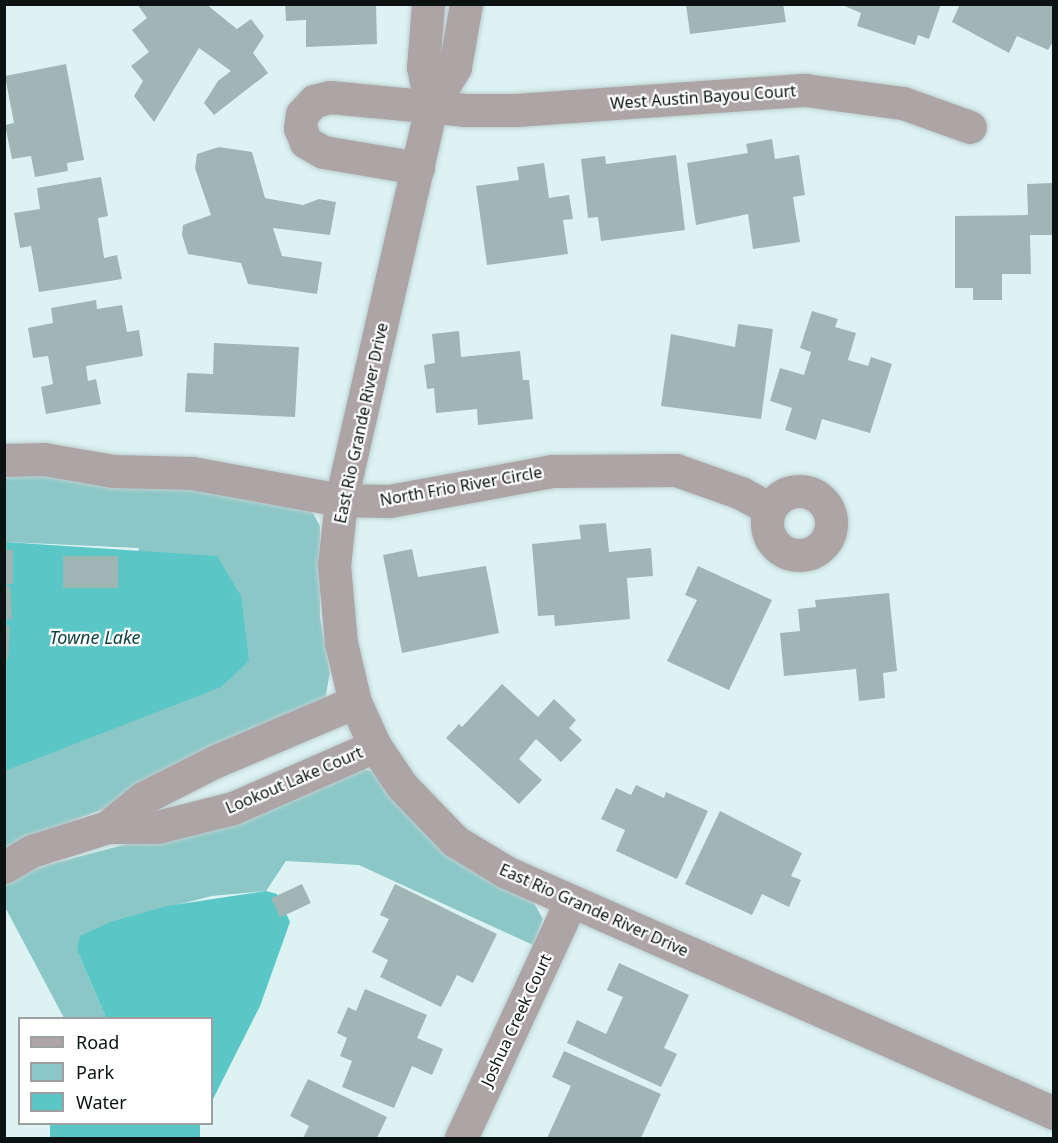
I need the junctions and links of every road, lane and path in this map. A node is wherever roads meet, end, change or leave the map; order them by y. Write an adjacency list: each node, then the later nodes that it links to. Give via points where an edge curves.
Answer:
1 (428, 4): 3 (street, East Rio Grande River Drive, via 423,67)
2 (466, 4): 3 (street, East Rio Grande River Drive, via 455,67)
3 (431, 107): 4 (street, West Austin Bayou Court, via 516,110 805,90 871,96); 5 (street, East Rio Grande River Drive); 5 (street, West Austin Bayou Court, via 330,97 314,101 302,114 300,129 306,142 323,152)
4 (970, 127)
5 (418, 168): 7 (street, East Rio Grande River Drive)
6 (4, 460): 7 (street, North Frio River Circle, via 44,459 113,471 192,473)
7 (342, 501): 8 (street, North Frio River Circle, via 389,501 552,471 631,469 676,470 741,493); 9 (street, East Rio Grande River Drive, via 334,565 341,643)
8 (770, 508)
9 (355, 702): 10 (street, East Rio Grande River Drive); 11 (street, Lookout Lake Court, via 216,761 142,798)
10 (375, 746): 11 (street, Lookout Lake Court, via 233,807 156,826); 13 (street, East Rio Grande River Drive, via 402,786 455,841 506,872)
11 (107, 827): 12 (street, Lookout Lake Court, via 32,851)
12 (4, 867)
13 (570, 901): 14 (street, East Rio Grande River Drive); 15 (street, Joshua Creek Court)
14 (1053, 1113)
15 (461, 1138)

